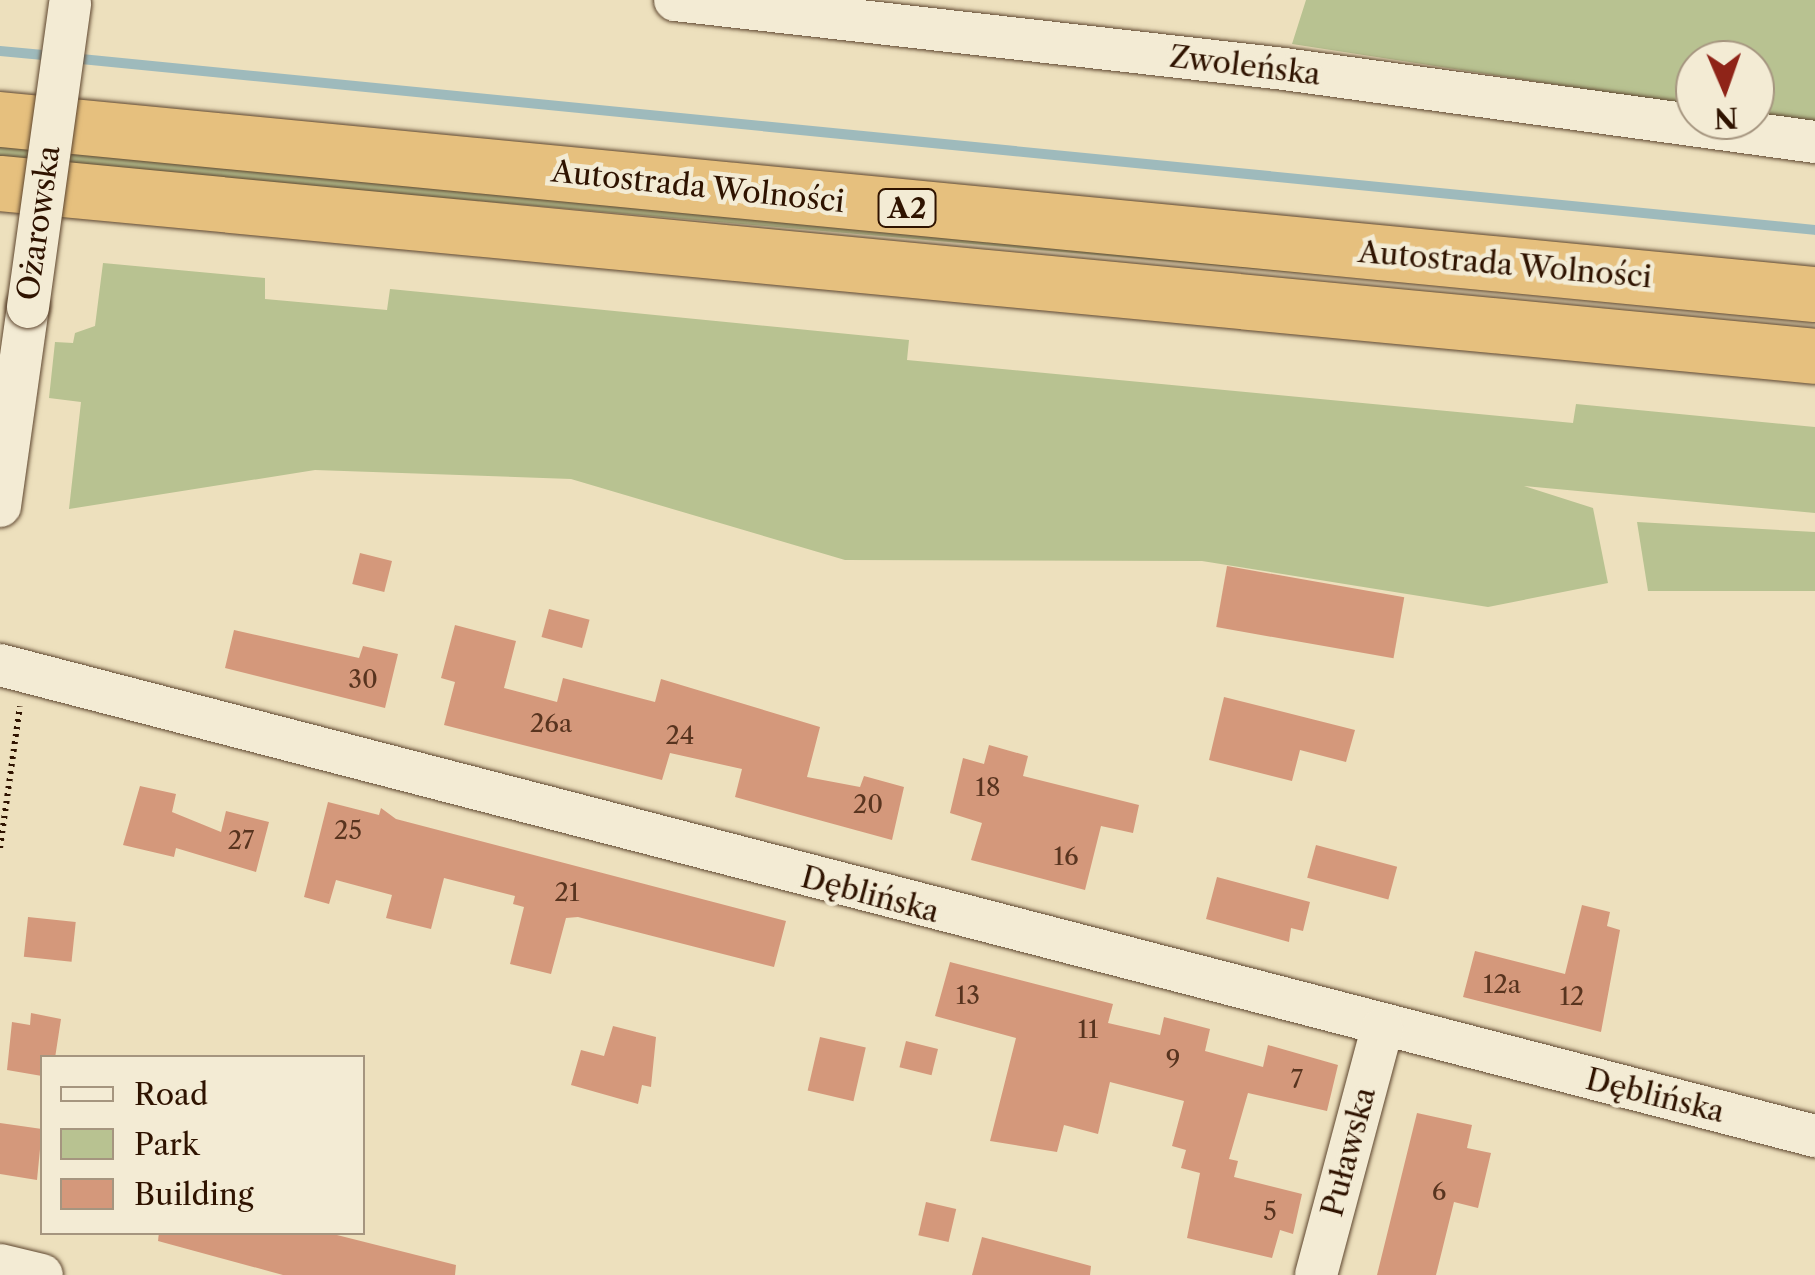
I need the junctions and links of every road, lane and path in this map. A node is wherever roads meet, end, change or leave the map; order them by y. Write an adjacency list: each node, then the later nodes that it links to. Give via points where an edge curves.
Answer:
1 (675, 0): 4 (street, Zwoleńska, via 1284,70)
2 (70, 2): 8 (street, Ożarowska, bridge)
3 (0, 119): 6 (highway, Autostrada Wolności / A2)
4 (1815, 142)
5 (6, 183): 7 (highway, Autostrada Wolności / A2)
6 (1815, 294)
7 (1815, 356)
8 (0, 506)
9 (12, 682): 10 (path); 11 (street, Dęblińska)
10 (0, 848)
11 (1382, 1029): 12 (street, Dęblińska); 15 (street, Puławska)
12 (1815, 1136)
13 (0, 1265): 14 (street)
14 (42, 1275)
15 (1316, 1275)

